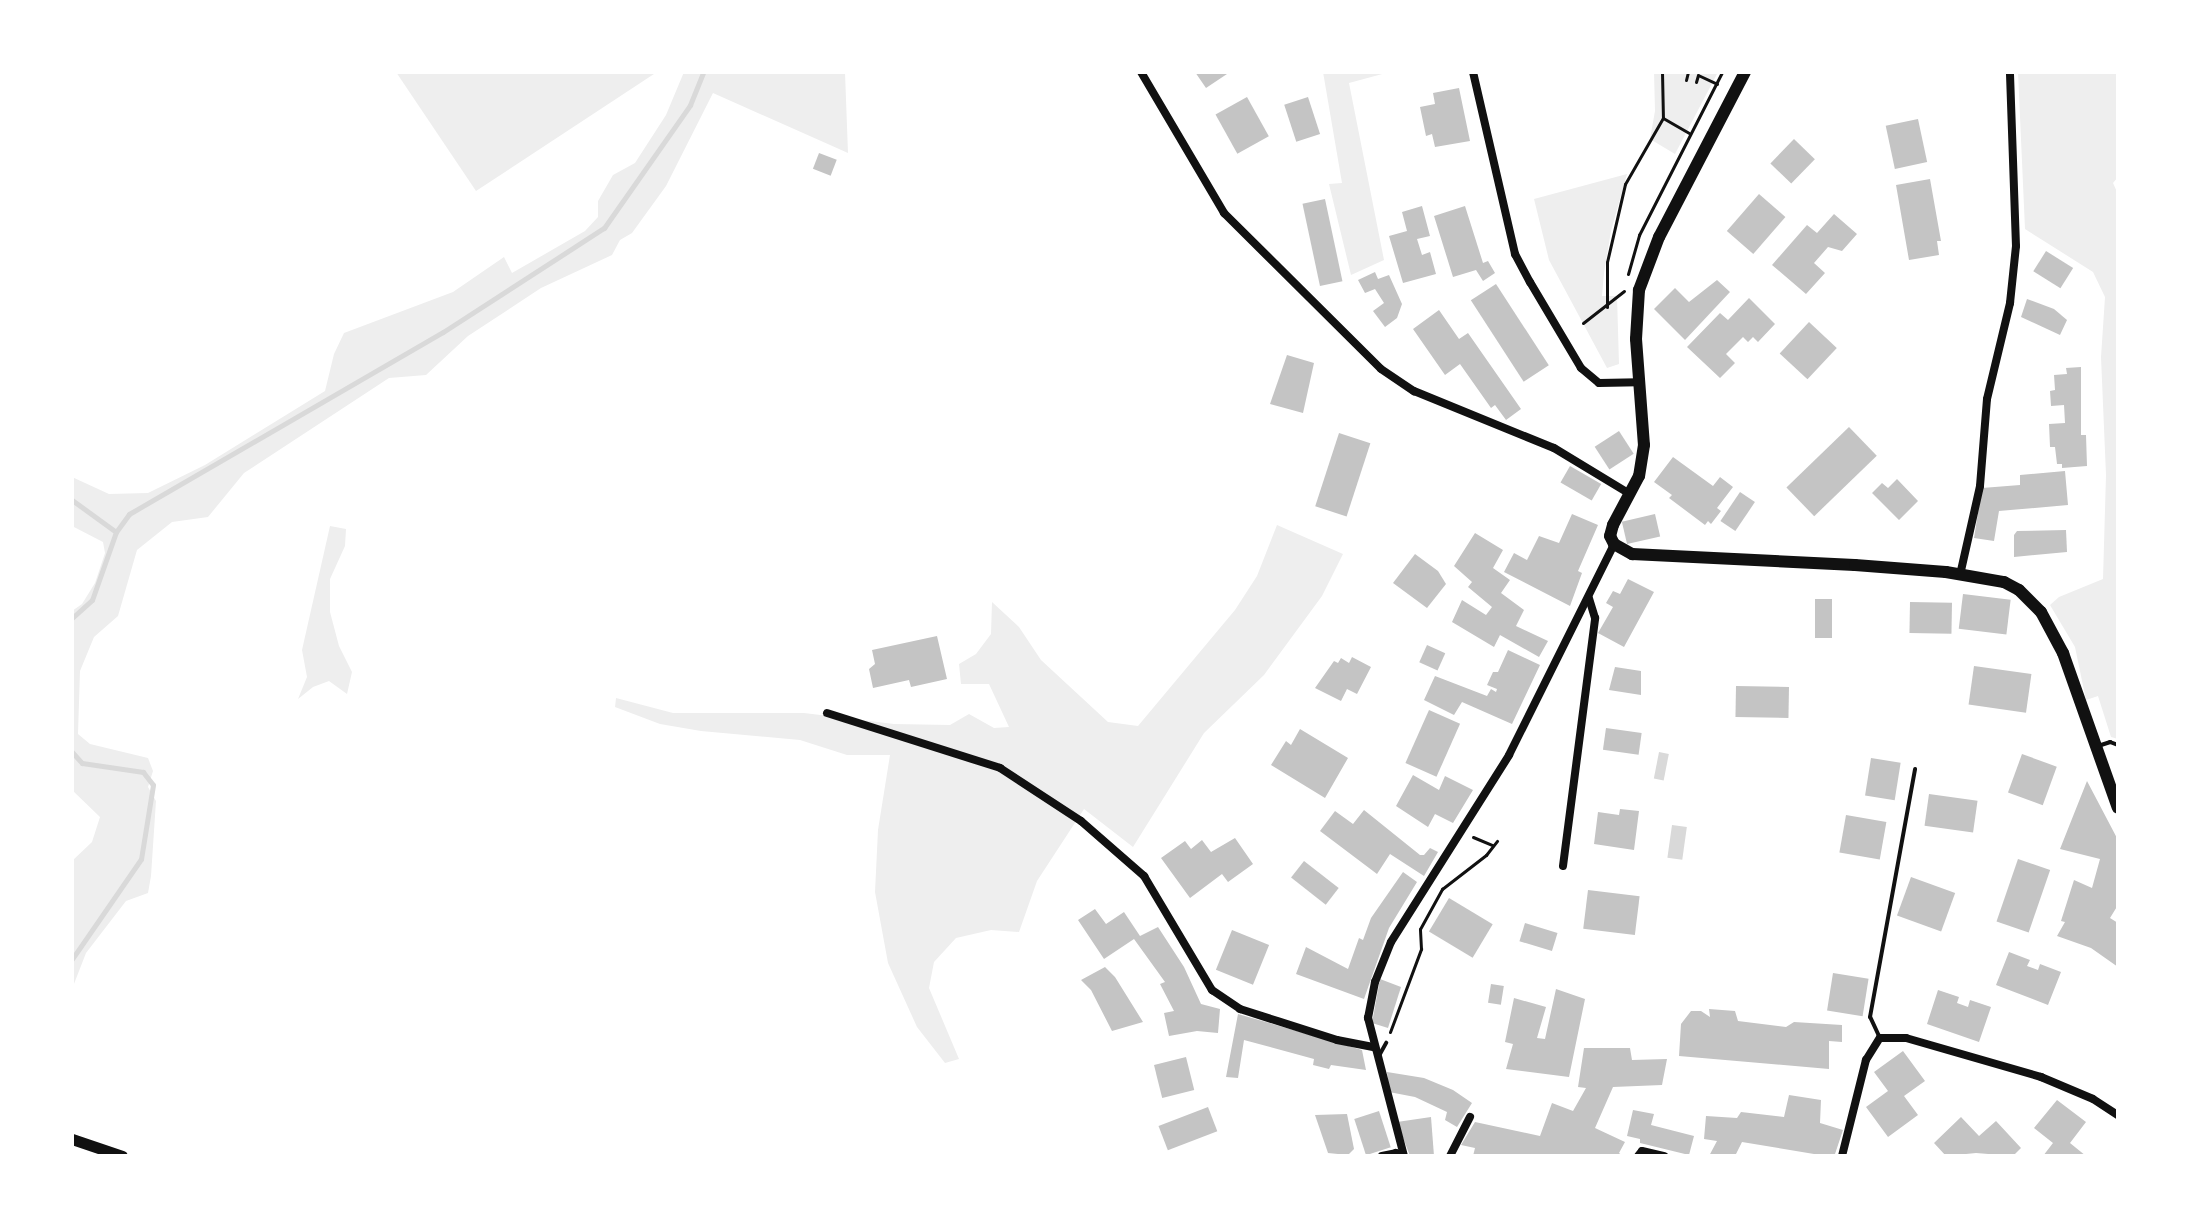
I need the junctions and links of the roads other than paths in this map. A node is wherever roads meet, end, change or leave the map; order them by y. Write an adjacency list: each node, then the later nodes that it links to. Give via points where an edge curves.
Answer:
1 (1141, 72): 6 (street, via 1224,213 1381,369 1414,391 1554,448)
2 (1473, 72): 5 (street, via 1515,254 1581,368 1599,383)
3 (1745, 72): 5 (main road, via 1659,237 1639,290)
4 (2010, 72): 8 (street, via 2016,246 2010,303 1987,399 1980,486)
5 (1638, 382): 6 (main road, via 1644,445)
6 (1630, 494): 7 (main road, via 1613,525)
7 (1614, 544): 8 (main road, via 1632,554); 9 (street)
8 (1960, 575): 12 (main road, via 2004,582 2041,612 2063,653)
9 (1589, 598): 15 (street, via 1595,618); 18 (street, via 1509,755 1391,942 1368,1018)
10 (827, 713): 18 (street, via 1000,768 1081,821 1144,876 1212,990 1240,1009)
11 (2118, 745): 12 (lane, via 2110,742)
12 (2095, 748): 14 (main road)
13 (1915, 769): 16 (lane, via 1870,1017)
14 (2118, 808)
15 (1563, 866)
16 (1880, 1038): 20 (street, via 1906,1038 2041,1077); 29 (street, via 1866,1060)
17 (1386, 1043): 19 (lane)
18 (1374, 1047): 19 (street)
19 (1376, 1057): 25 (street)
20 (2118, 1115)
21 (1470, 1117): 26 (street)
22 (72, 1139): 23 (street)
23 (122, 1156)
24 (1382, 1156): 25 (street)
25 (1403, 1156)
26 (1450, 1156)
27 (1638, 1156): 28 (street, via 1642,1151)
28 (1664, 1156)
29 (1842, 1156)

